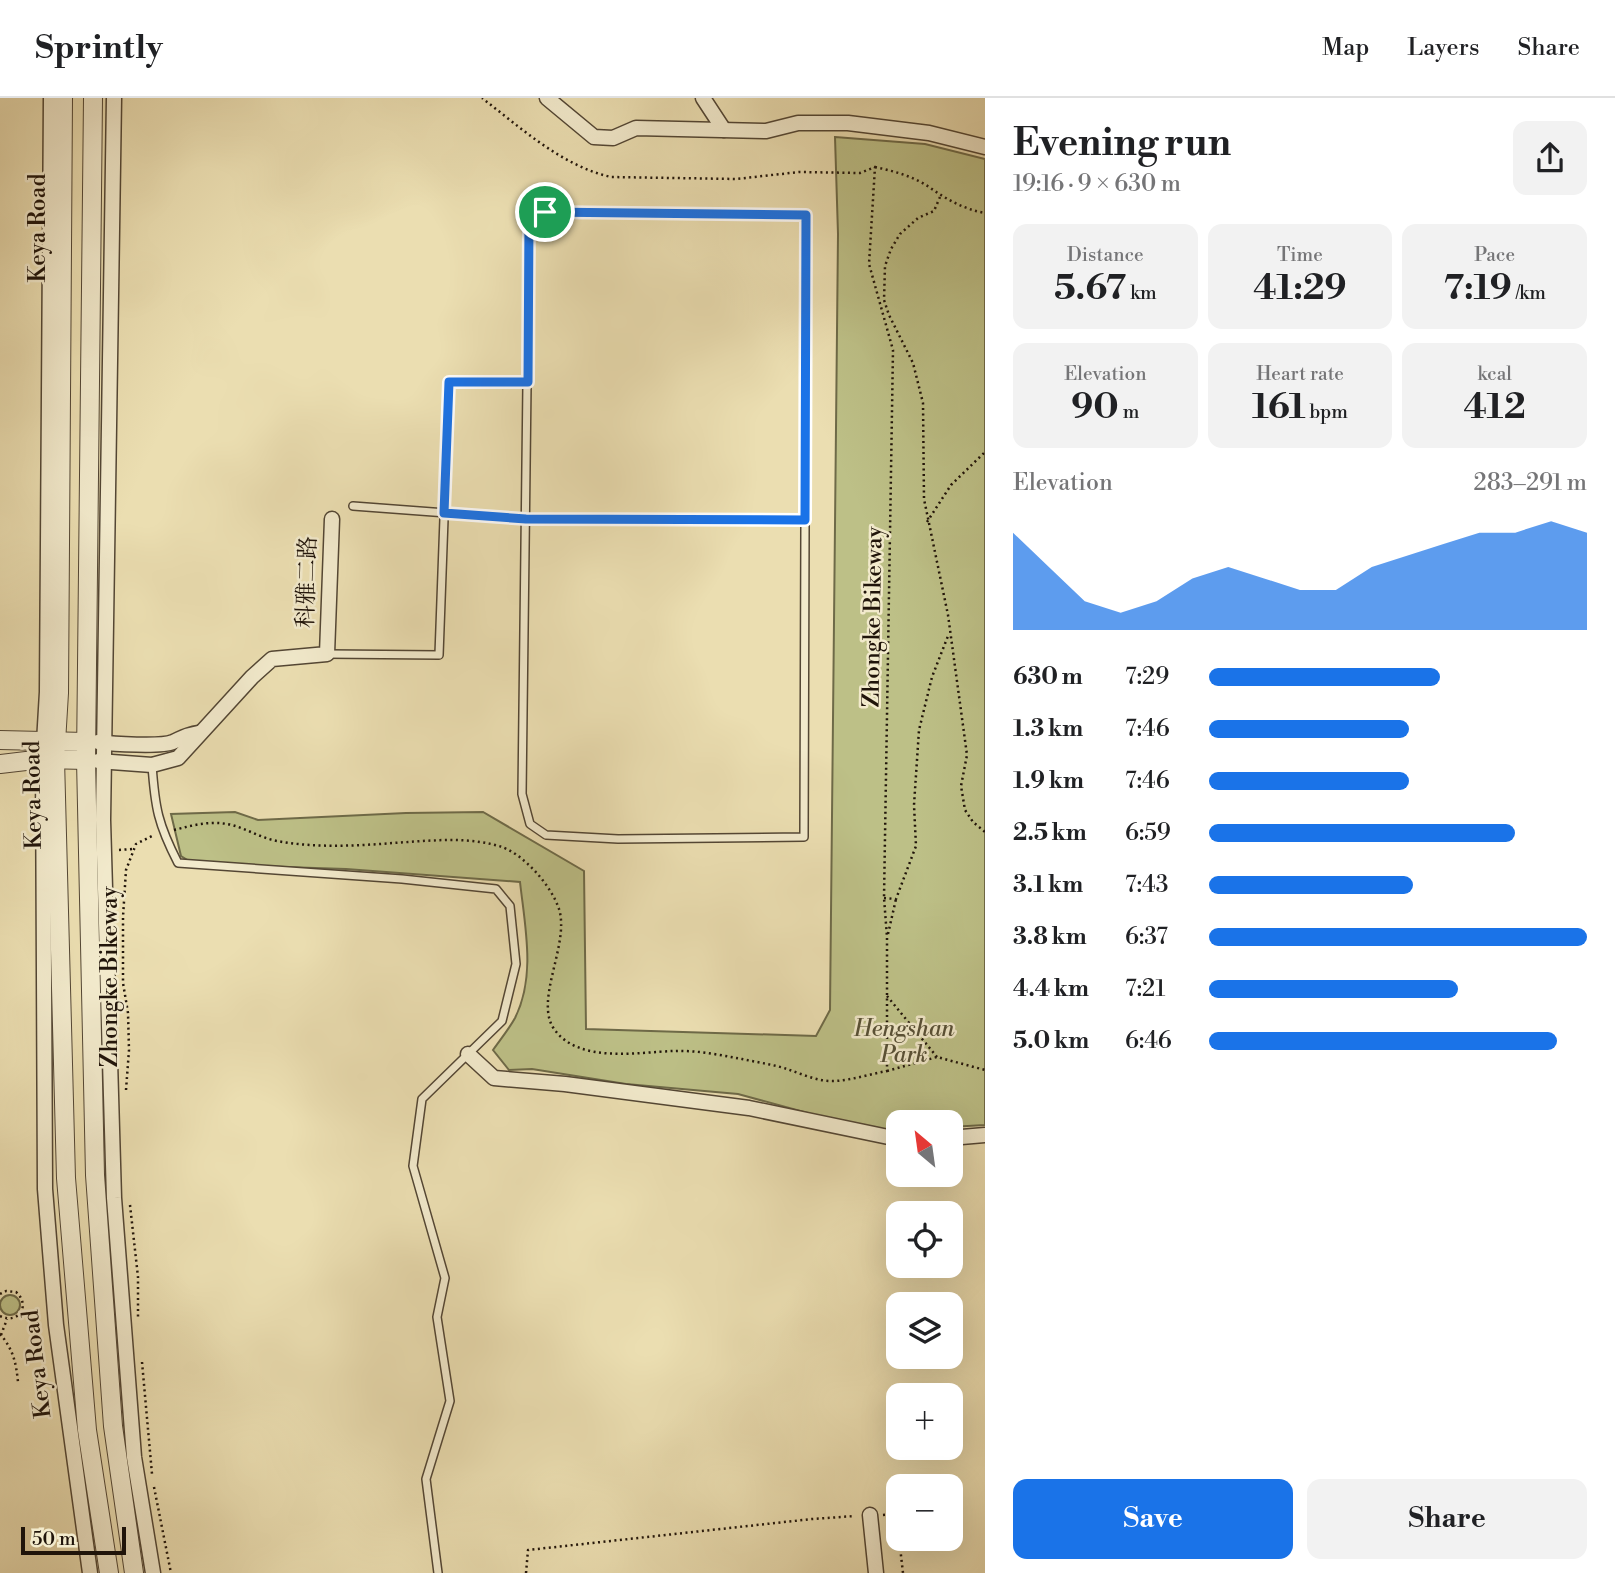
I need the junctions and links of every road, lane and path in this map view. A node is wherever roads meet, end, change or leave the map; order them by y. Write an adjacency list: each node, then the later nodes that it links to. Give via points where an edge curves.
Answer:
1 (51, 98): 27 (street, Keya Road)
2 (63, 98): 27 (street, Keya Road, via 59,679)
3 (93, 98): 25 (street)
4 (114, 98): 26 (street)
5 (482, 98): 10 (path, via 556,152 590,172 611,177 736,179 799,172 860,173)
6 (547, 98): 8 (street, via 594,137 613,138 636,128)
7 (703, 98): 8 (street)
8 (724, 130): 9 (street, via 848,123 929,133)
9 (985, 147)
10 (875, 167): 11 (path, via 927,186); 34 (path, Zhongke Bikeway, via 869,264 893,349)
11 (940, 197): 12 (path); 20 (path, via 934,211 918,218 895,241 885,265 884,287 889,315 910,355 923,403)
12 (985, 213)
13 (528, 382): 16 (lane, via 449,382); 18 (lane); 19 (lane, via 529,220 545,212 806,215)
14 (985, 452): 20 (path, via 951,485)
15 (353, 506): 16 (lane)
16 (444, 513): 18 (lane); 22 (lane, via 439,655)
17 (332, 519): 22 (street, 科雅二路)
18 (526, 519): 19 (lane); 19 (lane, via 522,794 530,824 546,835 618,839 804,837)
19 (805, 520)
20 (927, 522): 21 (path)
21 (949, 633): 32 (path, via 967,755 961,786 965,810); 35 (path, via 919,730 916,846)
22 (327, 654): 23 (street, 科雅二路, via 272,659)
23 (199, 733): 26 (street, via 172,742); 31 (street, 科雅二路, via 178,758)
24 (0, 740): 27 (street)
25 (86, 741): 26 (street); 27 (street); 28 (street)
26 (105, 743): 29 (street)
27 (50, 750): 28 (street); 30 (street); 57 (street, Keya Road, via 45,1189 55,1325); 58 (street, Keya Road, via 66,1178 87,1430)
28 (86, 760): 29 (street, 科雅二路); 59 (street, via 95,1175 113,1426)
29 (104, 761): 31 (street, 科雅二路); 60 (street, via 114,1198 134,1457)
30 (0, 764)
31 (152, 765): 33 (lane, via 155,809)
32 (985, 832)
33 (163, 833): 38 (lane, via 178,863 496,889 510,906 516,964 502,1021); 41 (path, Zhongke Bikeway, via 205,822 231,825 276,841 325,846 446,839 501,846 532,867 559,908 562,927 548,1013 564,1040 607,1054 714,1054 834,1081); 42 (path, Zhongke Bikeway, via 136,844 125,870)
34 (884, 898): 35 (path); 36 (path, Zhongke Bikeway)
35 (896, 899): 36 (path)
36 (887, 937): 37 (path, Zhongke Bikeway)
37 (887, 996): 39 (path); 41 (path, Zhongke Bikeway)
38 (468, 1054): 44 (street, via 494,1078 750,1108); 62 (lane, via 422,1099 413,1166 446,1278 437,1317 450,1401 426,1479)
39 (937, 1057): 40 (path); 41 (path, Zhongke Bikeway)
40 (985, 1070)
41 (887, 1071)
42 (126, 1095)
43 (985, 1135): 45 (street)
44 (886, 1136)
45 (963, 1137)
46 (130, 1203): 50 (path)
47 (0, 1294): 49 (path, via 11,1290 23,1299 21,1314)
48 (0, 1316): 49 (path)
49 (7, 1319): 51 (path)
50 (139, 1322)
51 (1, 1334): 53 (path, via 12,1348)
52 (142, 1357): 61 (path, via 152,1476)
53 (18, 1382)
54 (886, 1515): 55 (path)
55 (870, 1516): 63 (path, via 528,1550); 64 (street)
56 (900, 1551): 65 (path)
57 (90, 1573)
58 (109, 1573)
59 (134, 1573)
60 (153, 1573)
61 (171, 1573)
62 (438, 1573)
63 (526, 1573)
64 (876, 1573)
65 (903, 1573)

